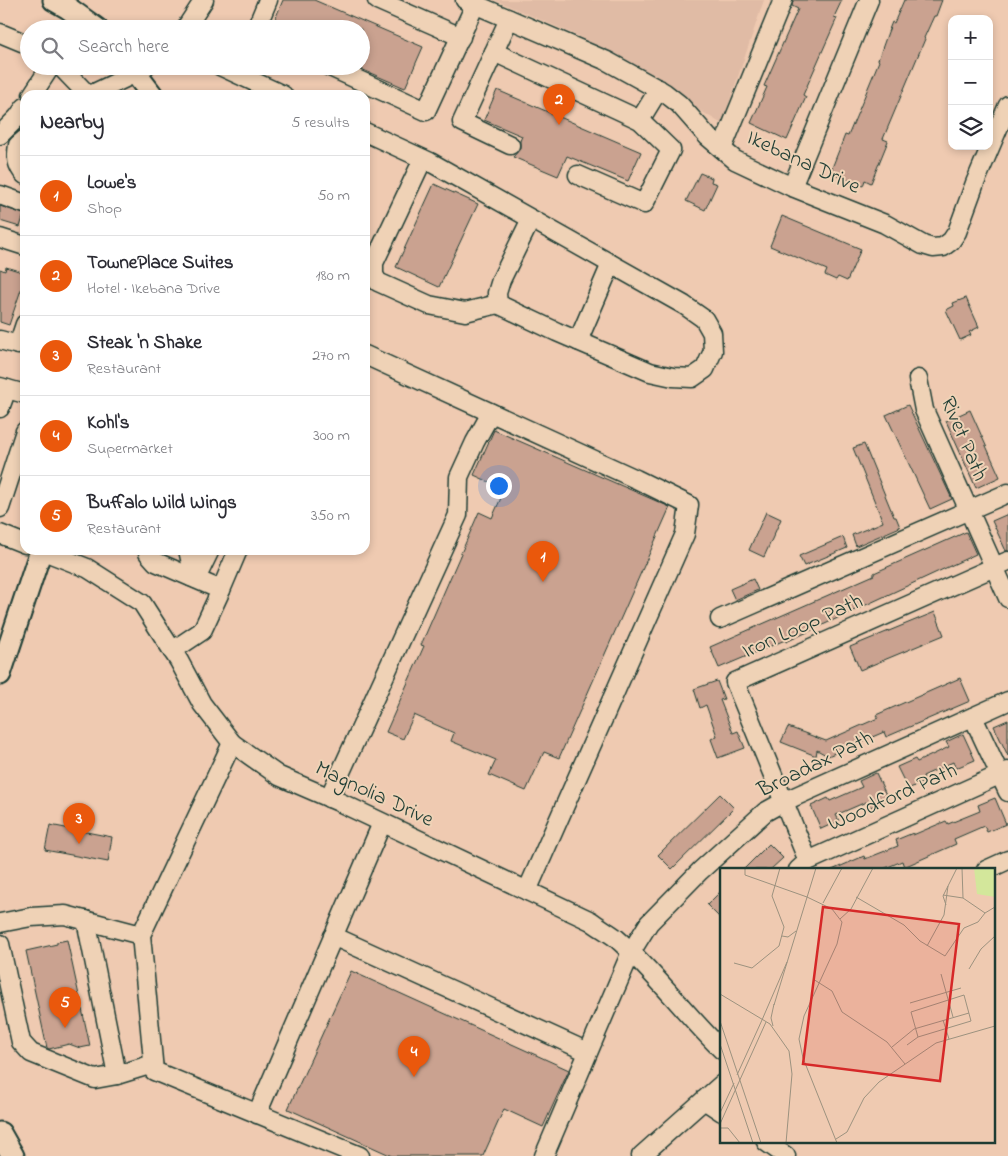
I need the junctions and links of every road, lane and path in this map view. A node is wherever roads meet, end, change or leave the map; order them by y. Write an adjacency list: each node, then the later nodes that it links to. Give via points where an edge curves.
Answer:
1 (54, 0): 9 (main road)
2 (204, 0): 10 (street)
3 (268, 0): 11 (street)
4 (377, 0): 13 (street)
5 (782, 0): 35 (street)
6 (869, 0): 39 (street)
7 (470, 2): 8 (street, Ikebana Drive); 13 (street)
8 (509, 19): 15 (street); 23 (street, Ikebana Drive, via 607,61)
9 (85, 20)
10 (191, 20)
11 (260, 20)
12 (0, 33): 14 (street)
13 (461, 36): 21 (street, via 426,111)
14 (20, 41)
15 (494, 52): 30 (street); 34 (street, via 462,122)
16 (45, 75): 24 (street)
17 (69, 75): 25 (street)
18 (126, 75): 26 (street)
19 (140, 75): 27 (main road)
20 (233, 75): 22 (street)
21 (348, 75)
22 (251, 88)
23 (659, 89): 30 (street); 35 (street, Ikebana Drive, via 679,104)
24 (35, 90)
25 (84, 90)
26 (98, 90)
27 (149, 90)
28 (1008, 105): 39 (street, Ikebana Drive, via 957,232 943,247 923,245 885,224)
29 (20, 115): 32 (street)
30 (640, 120): 38 (street, via 671,150 644,204)
31 (370, 134): 36 (street)
32 (0, 135)
33 (20, 143): 37 (street, via 16,158)
34 (510, 145)
35 (722, 149): 39 (street, Ikebana Drive, via 735,160)
36 (423, 159): 42 (street); 46 (street, via 374,262 374,275 378,282 429,305 465,312)
37 (20, 169)
38 (578, 174)
39 (792, 187)
40 (0, 195): 41 (street)
41 (20, 202)
42 (531, 219): 45 (street); 46 (street, via 501,280)
43 (0, 238): 44 (street)
44 (20, 244)
45 (611, 264): 49 (street); 49 (street, via 704,319 712,333 713,351 705,369 692,378 650,372)
46 (498, 304): 49 (street)
47 (20, 339): 48 (street, via 18,345)
48 (0, 340)
49 (578, 341)
50 (370, 358): 55 (street)
51 (918, 379): 59 (street, Rivet Path, via 924,410)
52 (3, 388): 53 (street); 54 (street)
53 (20, 393)
54 (0, 408)
55 (490, 413): 80 (street, via 459,478 458,515); 86 (street, via 689,505 685,534)
56 (20, 446): 58 (street)
57 (1008, 493): 59 (street)
58 (0, 508)
59 (969, 510): 68 (street, Rivet Path); 72 (street)
60 (0, 534): 61 (street)
61 (20, 542)
62 (39, 555): 74 (main road)
63 (54, 555): 73 (street, Magnolia Drive, via 87,568 142,604)
64 (150, 555): 69 (street, via 156,562)
65 (189, 555): 69 (street)
66 (207, 555): 69 (street)
67 (236, 555): 70 (street)
68 (1001, 564): 71 (street, Rivet Path); 81 (street, Iron Loop Path, via 735,682)
69 (194, 578): 70 (street)
70 (221, 590): 73 (street, via 202,631)
71 (1008, 598)
72 (720, 619)
73 (172, 651): 77 (street, Magnolia Drive, via 202,704)
74 (0, 674)
75 (1008, 701): 76 (street, Broadax Path)
76 (973, 717): 78 (street); 81 (street, Broadax Path)
77 (232, 743): 80 (street, Magnolia Drive, via 279,776); 89 (street)
78 (1004, 773): 79 (street); 84 (street, Woodford Path)
79 (1008, 792)
80 (329, 798): 82 (street, Magnolia Drive)
81 (782, 802): 84 (street); 92 (street, Broadax Path, via 765,812 694,877 649,924)
82 (382, 823): 86 (street, Magnolia Drive); 90 (street)
83 (1008, 860): 85 (street)
84 (803, 865)
85 (990, 868)
86 (528, 891): 92 (street, Magnolia Drive, via 591,921)
87 (86, 920): 88 (street, via 65,915); 89 (street); 96 (street)
88 (0, 923)
89 (141, 935): 95 (street)
90 (333, 936): 94 (street); 100 (street)
91 (0, 944): 96 (street, via 21,1042 31,1053 95,1080)
92 (631, 952): 93 (street, Magnolia Drive); 94 (street, Broadax Path)
93 (720, 1048)
94 (588, 1052): 105 (street, Broadax Path)
95 (153, 1064): 96 (street); 100 (street, via 154,1071)
96 (117, 1075)
97 (720, 1086): 98 (street)
98 (704, 1100): 99 (street); 106 (street)
99 (720, 1111)
100 (257, 1114): 104 (street)
101 (0, 1133): 103 (main road)
102 (769, 1144): 107 (street)
103 (13, 1156)
104 (360, 1156)
105 (544, 1156)
106 (641, 1156)
107 (786, 1156)

